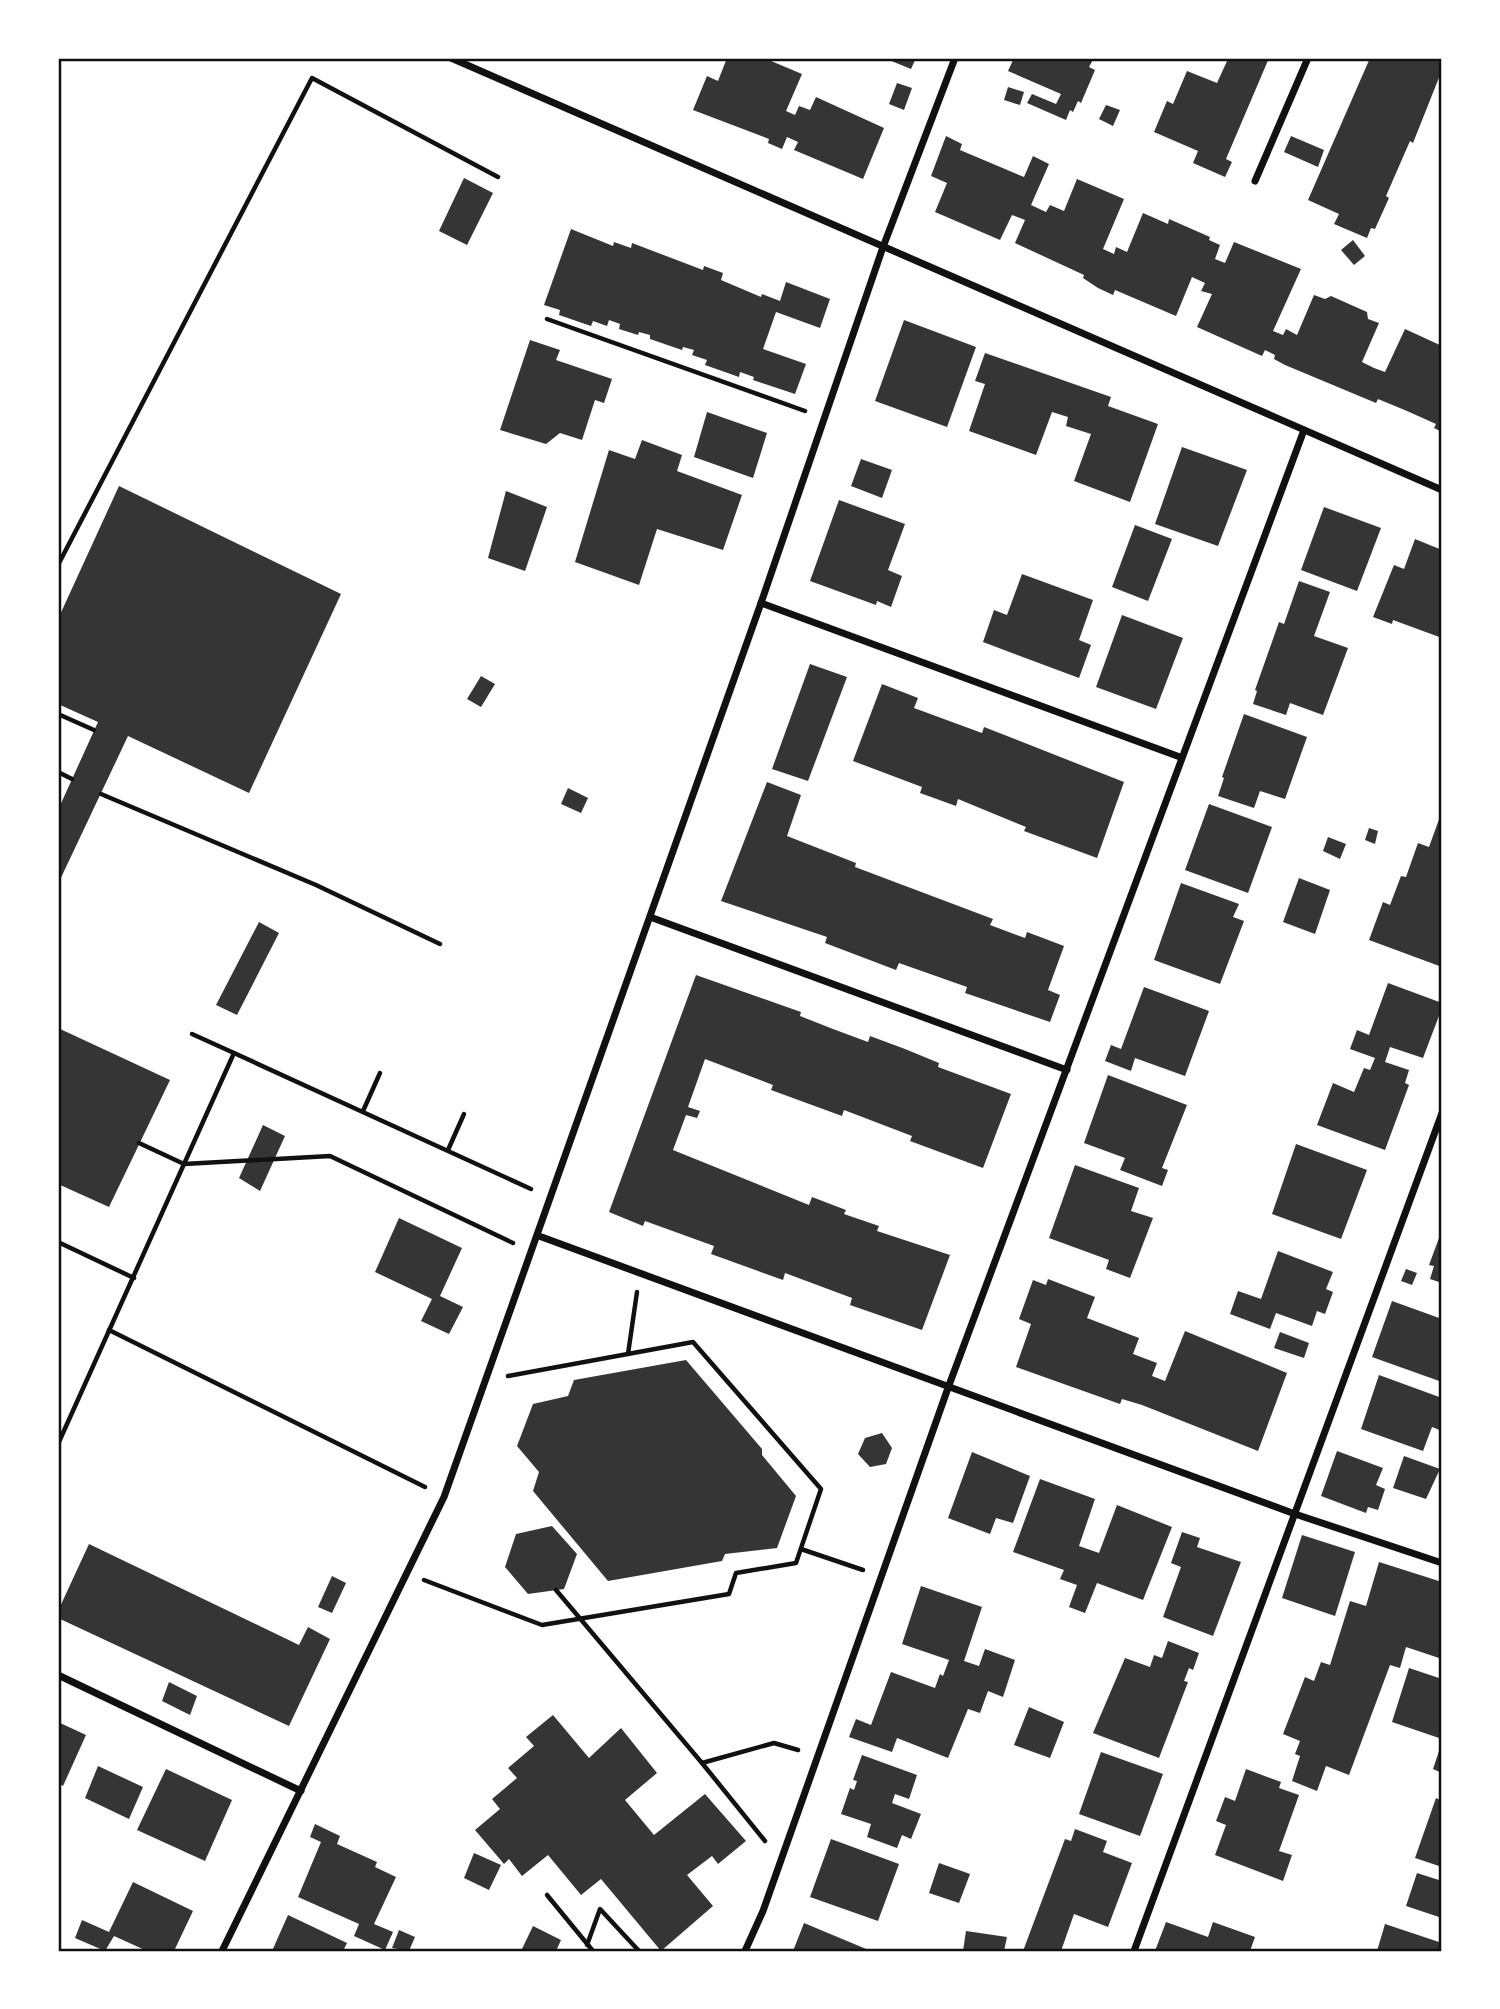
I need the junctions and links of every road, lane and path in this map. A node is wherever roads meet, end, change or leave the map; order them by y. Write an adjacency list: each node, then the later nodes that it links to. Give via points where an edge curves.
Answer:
1 (451, 58): 6 (street)
2 (955, 58): 6 (street)
3 (1308, 58): 5 (street)
4 (498, 177): 11 (path, via 312,78)
5 (1255, 181)
6 (883, 247): 8 (street); 9 (street)
7 (547, 319): 8 (path)
8 (825, 418): 12 (street)
9 (1304, 430): 10 (street); 15 (street)
10 (1442, 490)
11 (58, 565)
12 (761, 603): 15 (street); 19 (street)
13 (58, 714): 14 (path)
14 (94, 730)
15 (1180, 757): 23 (street)
16 (58, 772): 17 (path)
17 (72, 779)
18 (101, 793): 20 (path)
19 (650, 916): 23 (street); 32 (street)
20 (440, 944)
21 (192, 1034): 22 (path)
22 (234, 1053): 25 (path); 31 (path)
23 (1067, 1070): 41 (street)
24 (380, 1073): 25 (path)
25 (363, 1111): 30 (path)
26 (464, 1114): 30 (path)
27 (1442, 1114): 28 (street)
28 (1440, 1126): 44 (street)
29 (139, 1143): 31 (path)
30 (447, 1150): 32 (path)
31 (184, 1164): 35 (path, via 330,1156); 37 (path)
32 (552, 1198): 33 (street)
33 (539, 1236): 35 (street); 36 (street)
34 (58, 1242): 37 (path)
35 (533, 1252): 40 (street)
36 (640, 1273): 39 (path); 41 (street)
37 (134, 1278): 38 (path)
38 (109, 1330): 42 (path); 43 (path)
39 (628, 1354): 40 (path); 45 (path, via 693,1342 821,1489)
40 (487, 1380): 43 (street)
41 (948, 1388): 44 (street); 48 (street)
42 (58, 1444)
43 (444, 1497): 47 (street)
44 (1295, 1514): 46 (street); 62 (street)
45 (801, 1549): 48 (path); 50 (path, via 796,1563 736,1573 729,1594)
46 (1442, 1563)
47 (408, 1574): 50 (path, via 542,1625); 54 (street)
48 (882, 1576): 52 (street)
49 (556, 1590): 50 (path)
50 (580, 1618): 53 (path)
51 (58, 1675): 54 (street)
52 (819, 1756): 53 (path, via 774,1744); 55 (street)
53 (702, 1763): 55 (path)
54 (301, 1791): 58 (street)
55 (781, 1861): 61 (street)
56 (547, 1895): 57 (path)
57 (587, 1945): 59 (path); 60 (path, via 600,1909)
58 (222, 1951)
59 (593, 1951)
60 (639, 1951)
61 (745, 1951)
62 (1134, 1951)

